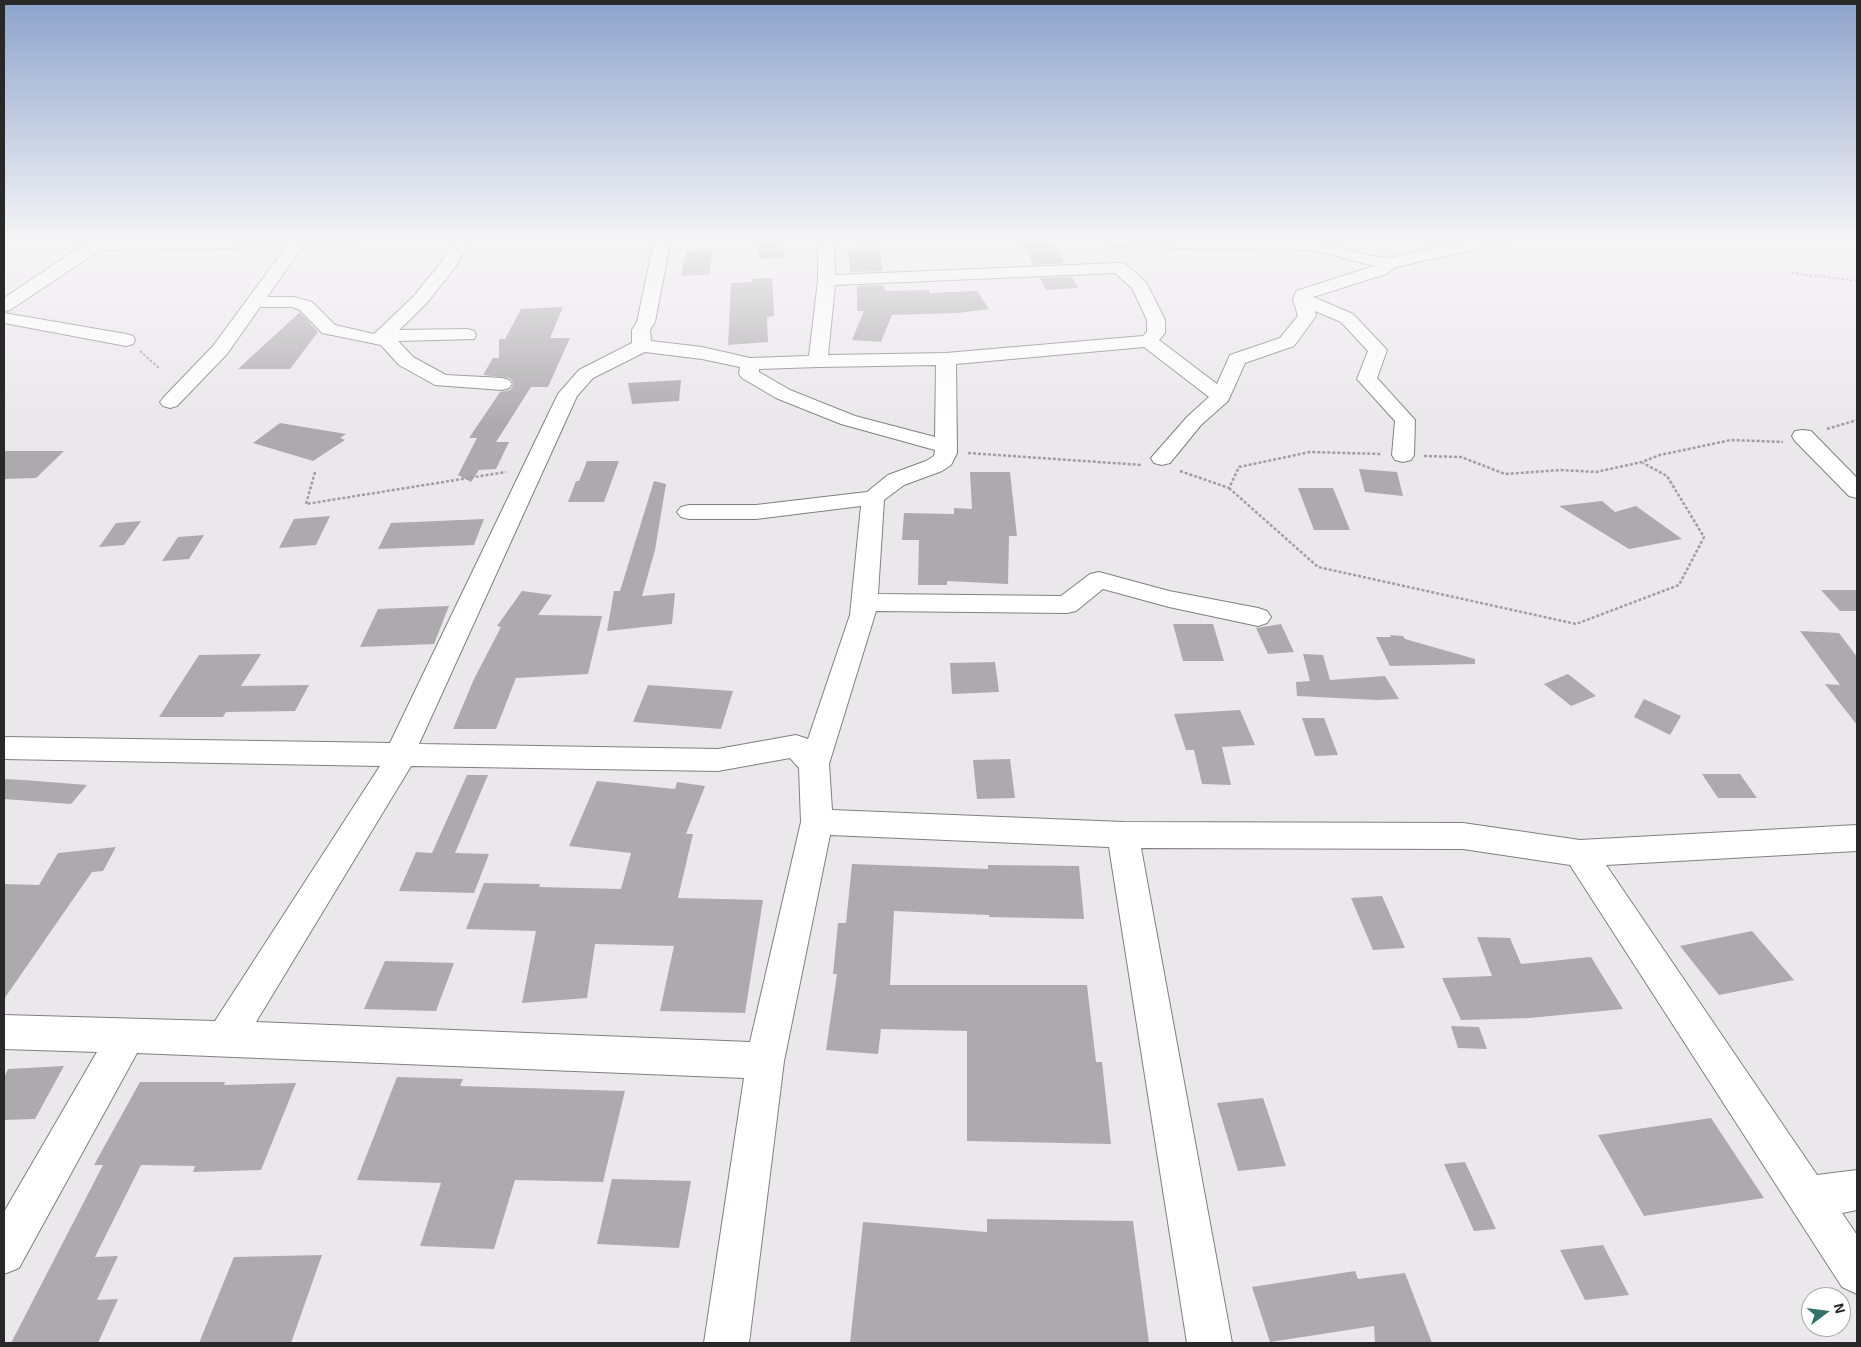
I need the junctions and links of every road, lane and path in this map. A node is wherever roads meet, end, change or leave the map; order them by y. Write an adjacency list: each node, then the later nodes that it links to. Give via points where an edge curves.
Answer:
1 (419, 301): 10 (street)
2 (650, 301): 13 (street, via 641,330)
3 (825, 301): 15 (street)
4 (1147, 301): 12 (street, via 1156,320 1156,333)
5 (1303, 301): 19 (street, via 1307,316 1287,342 1237,359)
6 (1306, 301): 23 (street, via 1347,318 1378,350 1368,379 1405,420)
7 (255, 302): 10 (street, via 294,302 306,306 329,329 378,340); 20 (street, via 220,350)
8 (4, 318): 11 (street)
9 (467, 335): 10 (street)
10 (382, 336): 18 (street, via 406,362 442,381)
11 (126, 340): 17 (path)
12 (1148, 341): 14 (street); 19 (street)
13 (642, 346): 16 (street); 26 (street, via 586,374 568,394)
14 (946, 360): 15 (street); 22 (street)
15 (818, 361): 16 (street)
16 (750, 364): 22 (street, via 749,374 783,394 848,420)
17 (160, 368)
18 (502, 384)
19 (1221, 398): 24 (street, via 1194,421)
20 (170, 402)
21 (1803, 436): 29 (street)
22 (947, 447): 30 (street, via 943,460 896,480)
23 (1403, 455)
24 (1162, 458)
25 (1642, 462): 28 (path, via 1667,476 1704,537 1679,585 1576,624 1318,567)
26 (533, 468): 27 (path, via 306,504); 35 (street)
27 (315, 472)
28 (1229, 488)
29 (1857, 491)
30 (874, 498): 31 (street, via 756,512); 32 (street)
31 (689, 512)
32 (865, 602): 33 (street, via 1067,604 1099,580 1169,599); 36 (street, via 864,615)
33 (1258, 617)
34 (4, 748): 35 (street)
35 (402, 755): 36 (street, via 718,760 796,746); 43 (street)
36 (814, 764): 37 (street)
37 (817, 822): 38 (street); 44 (street)
38 (1123, 835): 40 (street, via 1463,836); 50 (street)
39 (1857, 838): 40 (street)
40 (1580, 853): 46 (street)
41 (4, 1032): 42 (street)
42 (127, 1035): 43 (street); 47 (street)
43 (225, 1039): 44 (street)
44 (765, 1061): 49 (street)
45 (1857, 1190): 46 (street)
46 (1806, 1197): 48 (street)
47 (4, 1253)
48 (1857, 1272)
49 (727, 1343)
50 (1209, 1343)

